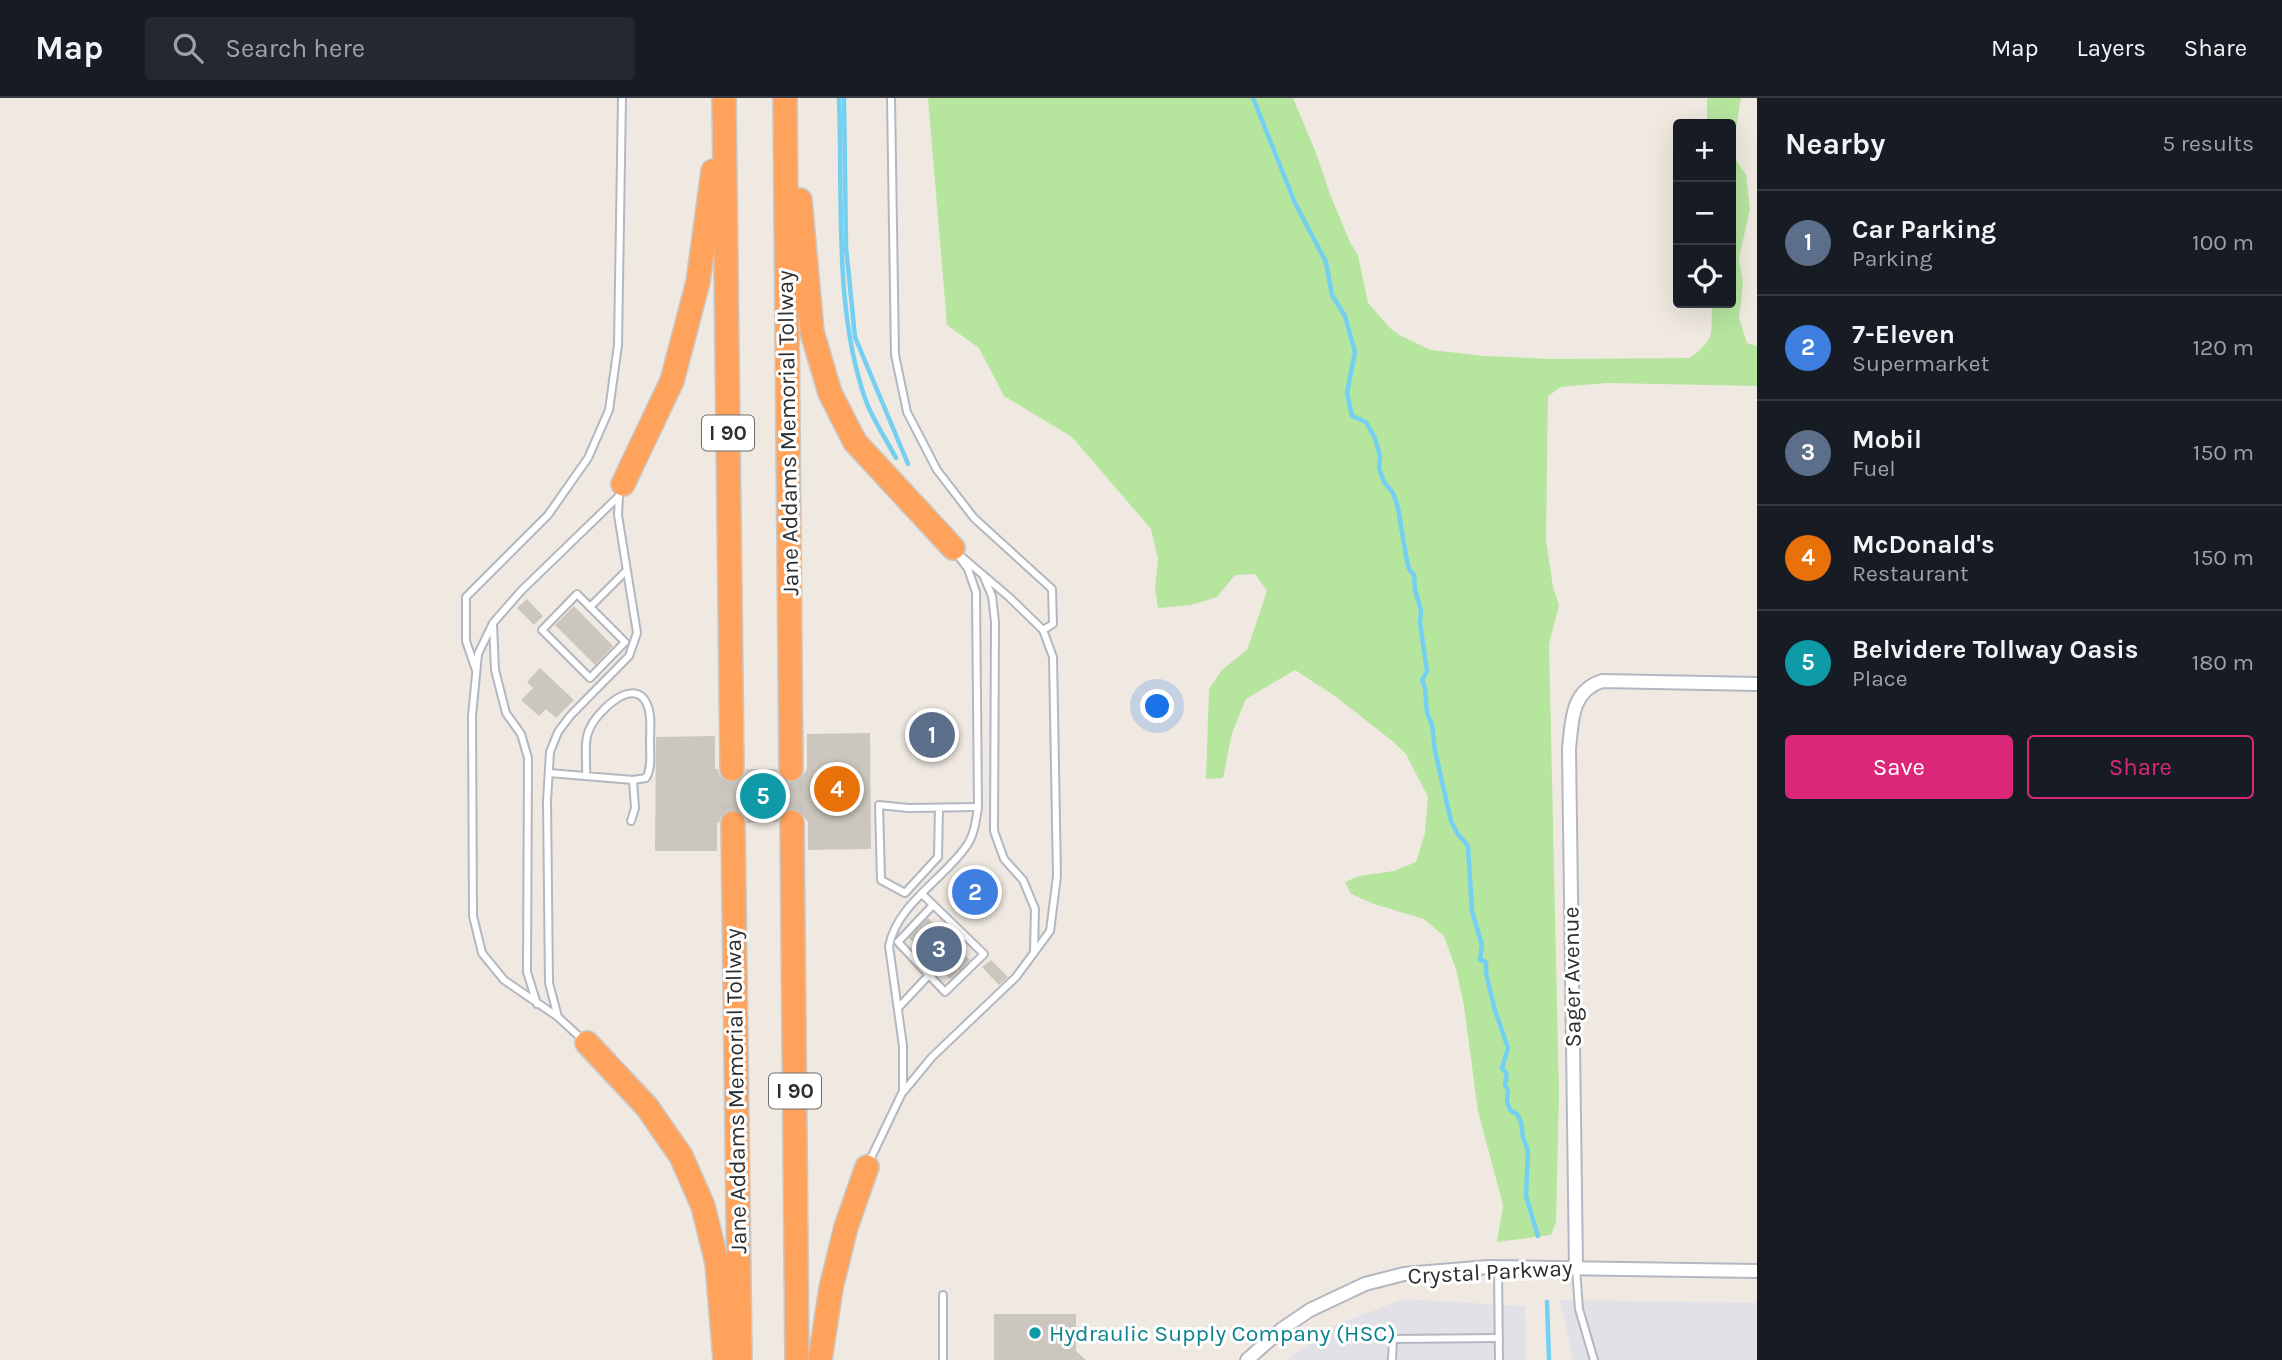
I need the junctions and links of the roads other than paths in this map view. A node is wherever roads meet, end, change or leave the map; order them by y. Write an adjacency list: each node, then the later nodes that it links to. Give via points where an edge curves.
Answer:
1 (622, 98): 14 (lane, via 618,345 609,410 589,458 548,514 466,597 466,641)
2 (716, 98): 7 (highway, via 712,181 698,282 672,381)
3 (724, 98): 18 (highway, I 90)
4 (785, 98): 19 (highway, Jane Addams Memorial Tollway / I 90)
5 (792, 98): 8 (highway, via 812,332 830,393 855,442)
6 (891, 98): 13 (lane, via 895,355 907,412 937,470 974,518 1052,589 1053,624)
7 (621, 490): 9 (lane, via 618,514); 12 (lane)
8 (953, 548): 10 (lane); 23 (lane, via 968,569 976,592)
9 (626, 571): 11 (lane); 17 (lane, via 635,645)
10 (983, 574): 13 (lane); 30 (lane, via 995,622 993,831 1004,859 1023,880 1035,909)
11 (590, 607): 15 (lane, via 625,642); 15 (lane, via 577,594 542,630)
12 (493, 623): 14 (lane, via 478,654); 32 (lane, via 495,670 506,713 521,734 528,758 527,972)
13 (1043, 630): 30 (lane, via 1053,657 1056,876 1050,931)
14 (476, 670): 32 (lane, via 473,916 482,953 504,980)
15 (590, 678): 17 (lane)
16 (1757, 684): 38 (street, Sager Avenue, via 1602,681 1584,691 1572,714)
17 (600, 687): 20 (lane, via 558,732 550,752)
18 (732, 769)
19 (792, 769)
20 (549, 773): 21 (lane); 34 (lane, via 549,983)
21 (586, 776): 22 (lane); 22 (lane, via 589,728 615,699 630,694 643,698 650,719 649,774)
22 (633, 780): 25 (lane)
23 (978, 807): 24 (lane); 28 (lane, via 966,848)
24 (939, 808): 24 (lane, via 879,805 881,880 905,893 938,857)
25 (631, 821)
26 (792, 822): 45 (highway, I 90)
27 (733, 823): 44 (highway, Jane Addams Memorial Tollway / I 90)
28 (922, 894): 29 (lane); 33 (lane, via 902,916 889,946)
29 (933, 905): 31 (lane, via 898,942); 31 (lane, via 984,954 945,992)
30 (1034, 953): 36 (lane)
31 (929, 975): 33 (lane)
32 (537, 1004): 34 (lane)
33 (898, 1008): 36 (lane)
34 (558, 1017): 35 (lane)
35 (586, 1043): 43 (highway, via 647,1107 681,1156 698,1193 717,1263)
36 (903, 1091): 37 (lane)
37 (867, 1167): 46 (highway, via 831,1288)
38 (1576, 1267): 39 (street, Crystal Parkway); 40 (street, Crystal Parkway); 51 (lane, via 1579,1309)
39 (1498, 1268): 42 (lane); 48 (street, Crystal Parkway, via 1404,1274 1365,1284 1310,1310)
40 (1757, 1271)
41 (943, 1295): 47 (lane)
42 (1499, 1338): 49 (lane, via 1393,1339); 50 (lane)
43 (725, 1360)
44 (740, 1360)
45 (797, 1360)
46 (820, 1360)
47 (943, 1360)
48 (1247, 1360)
49 (1392, 1360)
50 (1499, 1360)
51 (1594, 1360)

